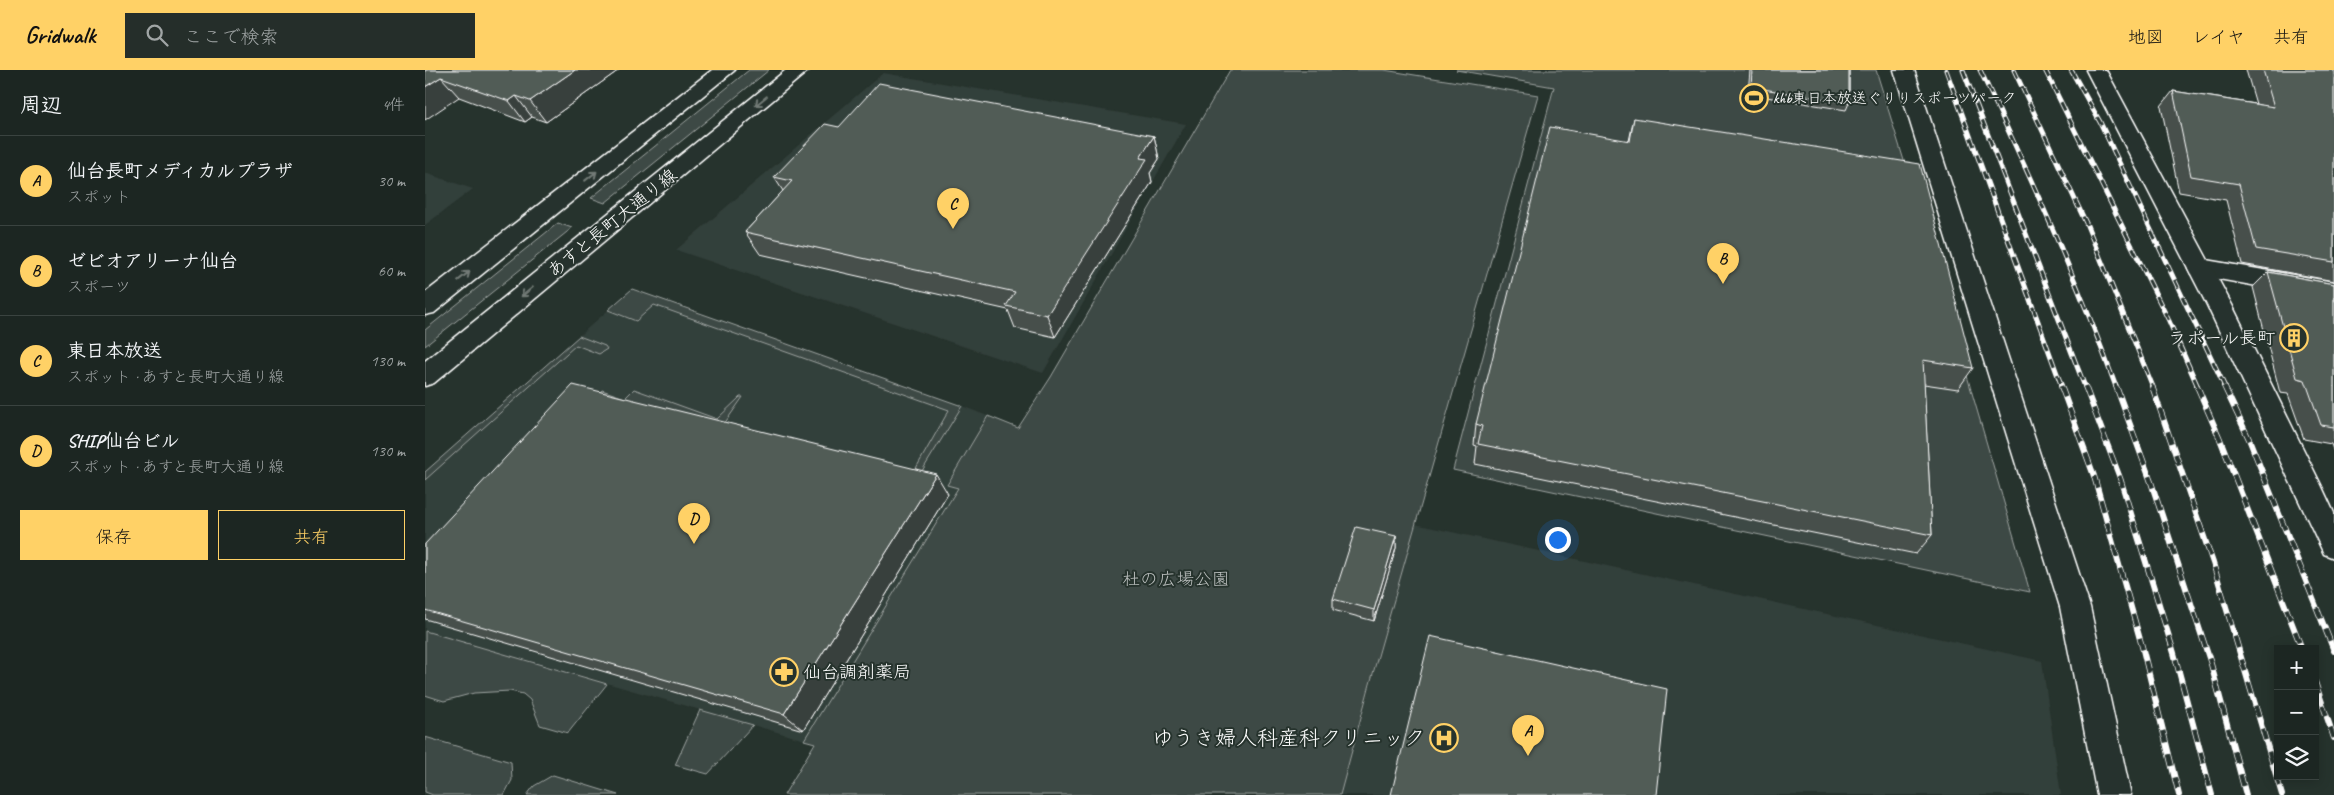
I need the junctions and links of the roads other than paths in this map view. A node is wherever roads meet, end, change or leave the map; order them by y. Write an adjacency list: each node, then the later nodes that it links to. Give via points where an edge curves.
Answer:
1 (725, 70): 7 (street, one-way to 1)
2 (799, 70): 8 (street, あすと長町大通り線, one-way to 8)
3 (1904, 70): 10 (street, via 2075,607)
4 (2096, 70): 5 (street)
5 (2200, 268): 6 (street); 9 (street, via 2288,442)
6 (2334, 291)
7 (425, 306)
8 (425, 376)
9 (2334, 545)
10 (2114, 795)

